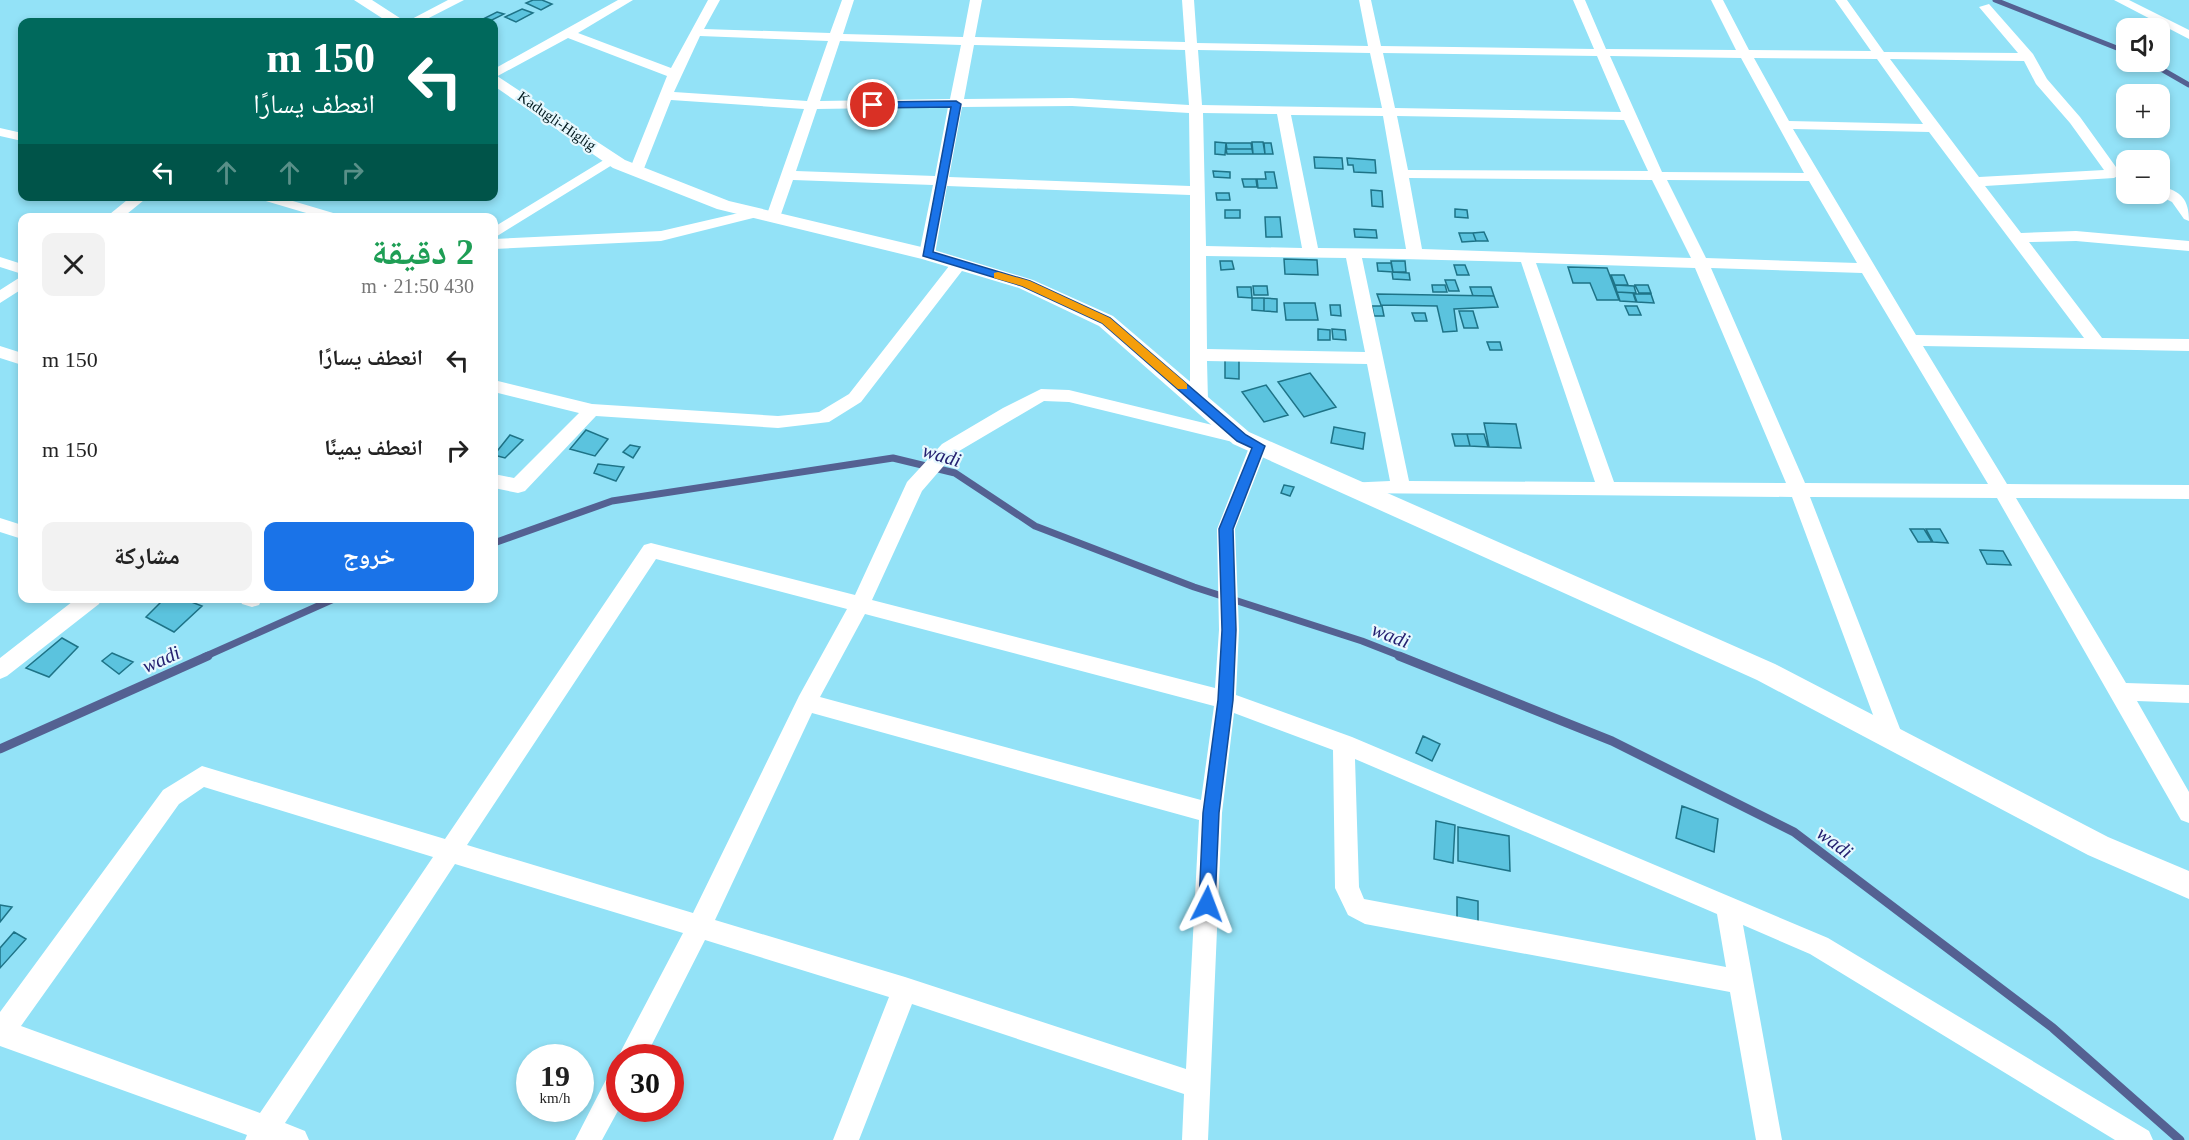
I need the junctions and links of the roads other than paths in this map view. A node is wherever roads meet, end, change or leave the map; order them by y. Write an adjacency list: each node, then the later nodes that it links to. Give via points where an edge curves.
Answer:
1 (361, 0): 14 (street)
2 (458, 0): 15 (street)
3 (627, 0): 17 (street)
4 (714, 0): 16 (street)
5 (848, 0): 19 (street)
6 (976, 0): 20 (street)
7 (1188, 0): 21 (street)
8 (1365, 0): 22 (street)
9 (1579, 0): 23 (street)
10 (1717, 0): 24 (street)
11 (1841, 0): 25 (street)
12 (2120, 0): 18 (street)
13 (1985, 7): 26 (street)
14 (391, 18)
15 (420, 18)
16 (696, 32): 19 (street); 28 (street)
17 (567, 33): 27 (street); 28 (street)
18 (2189, 35)
19 (835, 38): 20 (street); 32 (street)
20 (968, 41): 21 (street); 31 (street)
21 (1191, 45): 22 (street); 33 (street)
22 (1376, 48): 23 (street); 35 (street)
23 (1600, 52): 24 (street); 36 (street)
24 (1745, 55): 25 (street); 37 (street)
25 (1879, 55): 26 (street); 38 (street)
26 (2028, 57): 42 (street, via 2041,81)
27 (498, 72)
28 (675, 74): 30 (street)
29 (498, 82): 43 (street, Kadugli-Higlig)
30 (666, 96): 32 (street); 43 (street)
31 (956, 104): 32 (street); 33 (street, via 1072,102); 49 (street)
32 (812, 105): 46 (street)
33 (1196, 109): 34 (street); 51 (street)
34 (1282, 111): 35 (street); 64 (street)
35 (1390, 114): 36 (street); 45 (street)
36 (1629, 116): 47 (street)
37 (1785, 125): 38 (street); 48 (street)
38 (1933, 128): 50 (street)
39 (18, 130): 40 (street)
40 (0, 131): 41 (street)
41 (18, 137)
42 (2106, 164): 44 (street); 50 (street, via 2114,174)
43 (622, 165): 57 (street, Kadugli-Higlig, via 723,205); 59 (street)
44 (2116, 169)
45 (1401, 174): 47 (street); 67 (street)
46 (788, 175): 49 (street); 57 (street)
47 (1657, 176): 48 (street); 70 (street)
48 (1814, 177): 73 (street)
49 (941, 181): 51 (street); 65 (street)
50 (1974, 182): 60 (street)
51 (1198, 191): 63 (street)
52 (2170, 195): 58 (street)
53 (135, 201): 55 (street)
54 (276, 201): 56 (street)
55 (119, 213)
56 (323, 213)
57 (764, 215): 61 (street, via 661,236); 65 (street, Kadugli-Higlig)
58 (2189, 216)
59 (498, 231)
60 (2017, 238): 62 (street, via 2076,236); 77 (street)
61 (498, 244)
62 (2189, 246)
63 (1198, 251): 64 (street); 80 (street)
64 (1311, 253): 66 (street)
65 (927, 254): 71 (street, Kadugli-Higlig)
66 (1353, 254): 67 (street); 82 (street)
67 (1415, 254): 68 (street)
68 (1527, 258): 70 (street); 90 (street)
69 (0, 262): 72 (street)
70 (1701, 263): 73 (street); 91 (street)
71 (959, 264): 84 (street, Kadugli-Higlig, via 1026,284 1106,321); 85 (street, via 855,398 823,418 778,422)
72 (18, 267)
73 (1866, 268): 76 (street)
74 (18, 284): 75 (street)
75 (0, 297)
76 (1910, 340): 77 (street); 92 (street)
77 (2097, 343): 78 (street)
78 (2189, 345)
79 (0, 352): 81 (street)
80 (1199, 355): 82 (street); 84 (street)
81 (18, 358)
82 (1374, 358): 89 (street)
83 (498, 387): 85 (street)
84 (1199, 401): 86 (street, Kadugli-Higlig)
85 (592, 410): 87 (street, via 518,486)
86 (1250, 442): 88 (street, Kadugli-Higlig); 97 (street, via 1069,396 1041,395 948,449 914,487); 101 (street, via 1226,529 1229,630)
87 (498, 482)
88 (1353, 488): 89 (street); 103 (street, Kadugli-Higlig, via 1766,672)
89 (1401, 488): 90 (street)
90 (1607, 489): 91 (street)
91 (1798, 489): 92 (street); 103 (street)
92 (2001, 490): 93 (street); 99 (street)
93 (2186, 497)
94 (0, 525): 95 (street)
95 (18, 531)
96 (86, 603): 98 (street)
97 (861, 603): 101 (street); 102 (street); 107 (street, via 651,550)
98 (0, 670)
99 (2121, 692): 100 (street); 106 (street)
100 (2189, 694)
101 (1225, 700): 104 (street); 105 (street)
102 (806, 702): 105 (street); 110 (street)
103 (1893, 739): 108 (street, Kadugli-Higlig, via 2098,846)
104 (1344, 744): 109 (street); 111 (street, via 1347,888 1356,907 1365,912)
105 (1211, 813): 115 (street)
106 (2189, 813)
107 (449, 851): 110 (street); 113 (street, via 202,776 171,797); 117 (street)
108 (2189, 885)
109 (1728, 909): 111 (street); 123 (street, via 1819,946)
110 (699, 927): 112 (street); 114 (street)
111 (1741, 982): 122 (street)
112 (905, 989): 115 (street); 120 (street)
113 (0, 1032): 117 (street)
114 (638, 1044)
115 (1199, 1086): 121 (street)
116 (606, 1106): 119 (street)
117 (262, 1134): 118 (street)
118 (296, 1140)
119 (588, 1140)
120 (846, 1140)
121 (1195, 1140)
122 (1769, 1140)
123 (2140, 1140)

